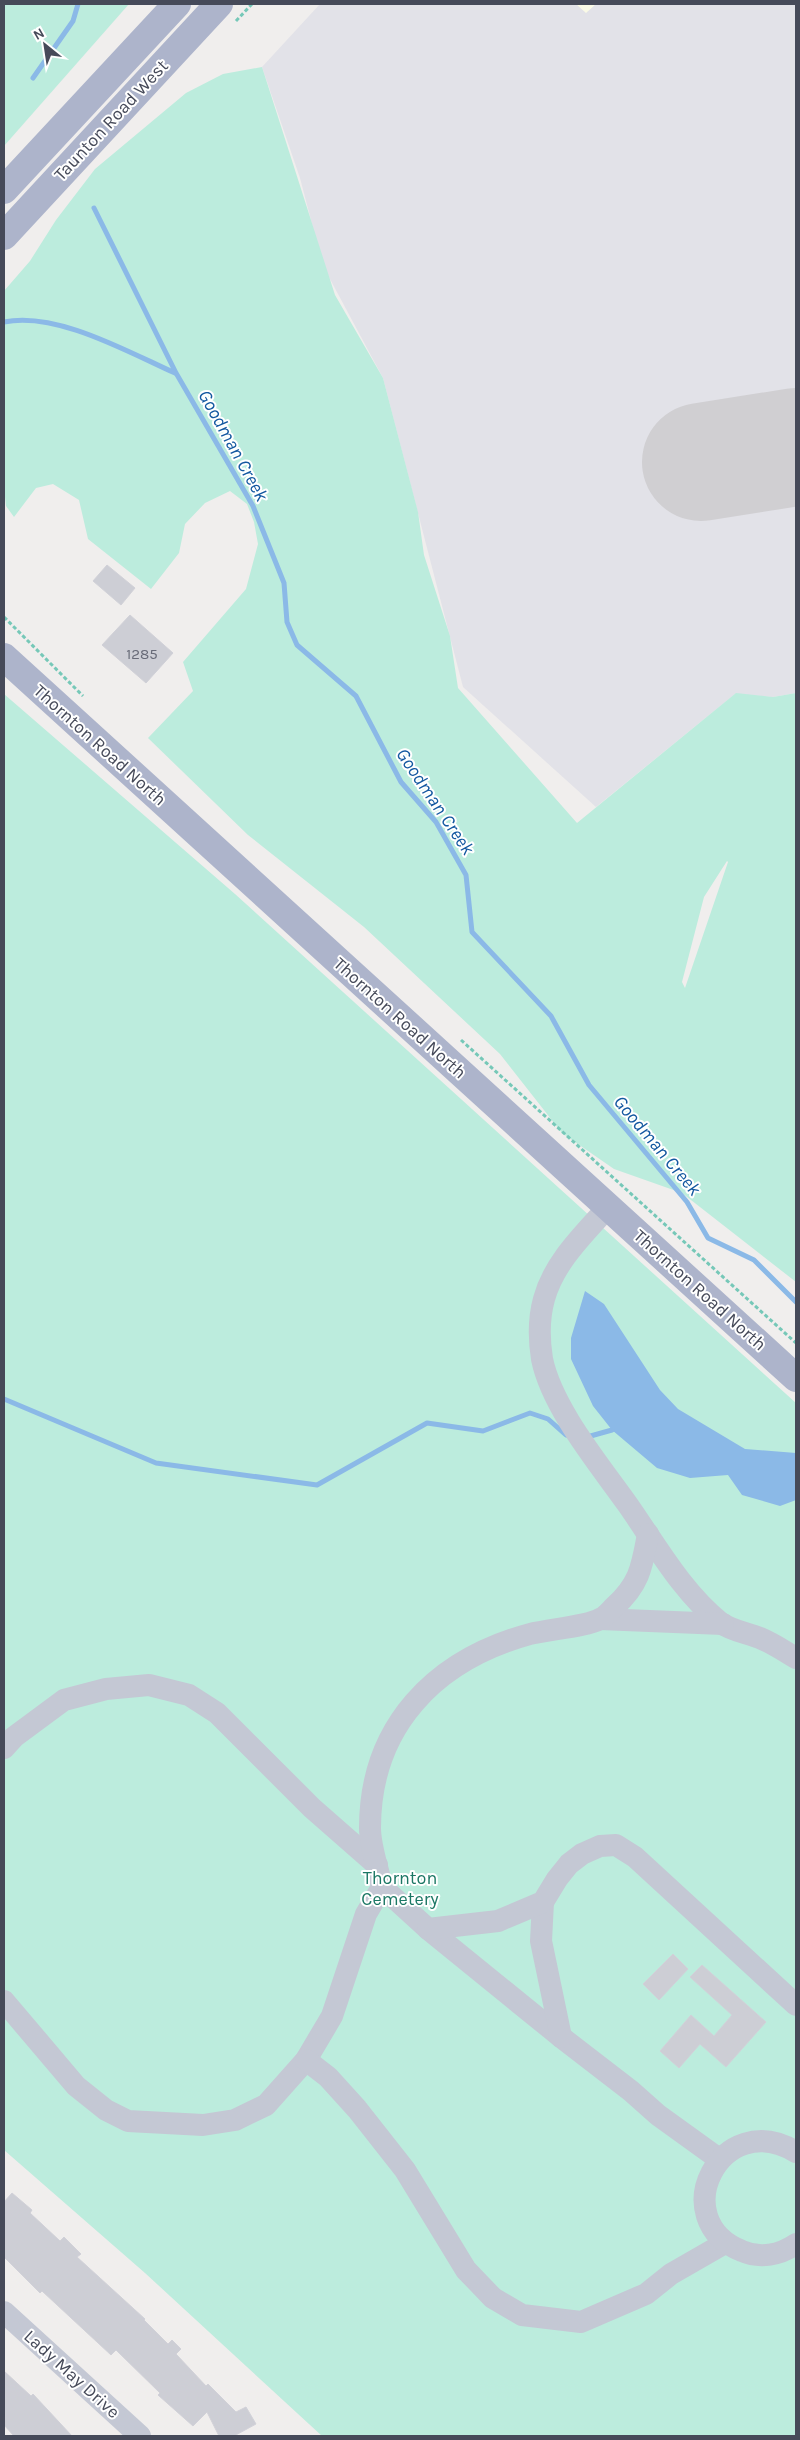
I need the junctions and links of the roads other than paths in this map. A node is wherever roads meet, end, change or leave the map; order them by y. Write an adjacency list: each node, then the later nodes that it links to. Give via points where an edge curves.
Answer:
1 (177, 4): 3 (main road, Taunton Road West)
2 (219, 4): 4 (main road, Taunton Road West)
3 (4, 190)
4 (4, 236)
5 (4, 657): 6 (main road, Thornton Road North)
6 (608, 1207): 7 (main road, Thornton Road North); 8 (street, via 572,1246 556,1270 544,1299 540,1330 542,1359 554,1390 575,1428)
7 (796, 1378)
8 (648, 1534): 9 (street, via 641,1571 635,1583); 10 (street, via 678,1577)
9 (600, 1620): 10 (street); 13 (street, via 529,1634 493,1647 460,1662 419,1696 391,1737 374,1780 370,1829)
10 (723, 1624): 11 (street, via 761,1638)
11 (796, 1658)
12 (4, 1748): 13 (street, via 64,1700 106,1689 148,1685 189,1696 217,1713 312,1808)
13 (377, 1865): 14 (street)
14 (382, 1887): 16 (street); 20 (street, via 366,1914 332,2016)
15 (543, 1902): 16 (street, via 498,1921); 18 (street, via 556,1879 582,1854 600,1846 616,1846 635,1857); 19 (street, via 541,1941)
16 (428, 1930): 19 (street)
17 (4, 2001): 20 (street, via 76,2086 106,2110 128,2121 203,2125 235,2120 266,2104)
18 (796, 2006)
19 (560, 2037): 22 (street)
20 (306, 2060): 23 (street, via 328,2077 358,2110 410,2177 466,2270 493,2298 522,2316 581,2322 646,2294 671,2274)
21 (796, 2152): 22 (street, via 778,2143 751,2141 737,2146)
22 (719, 2159): 23 (street, via 710,2172 704,2191 709,2222)
23 (725, 2243): 24 (street, via 750,2255 764,2256)
24 (796, 2244)
25 (4, 2312): 26 (street, Lady May Drive)
26 (140, 2436)

